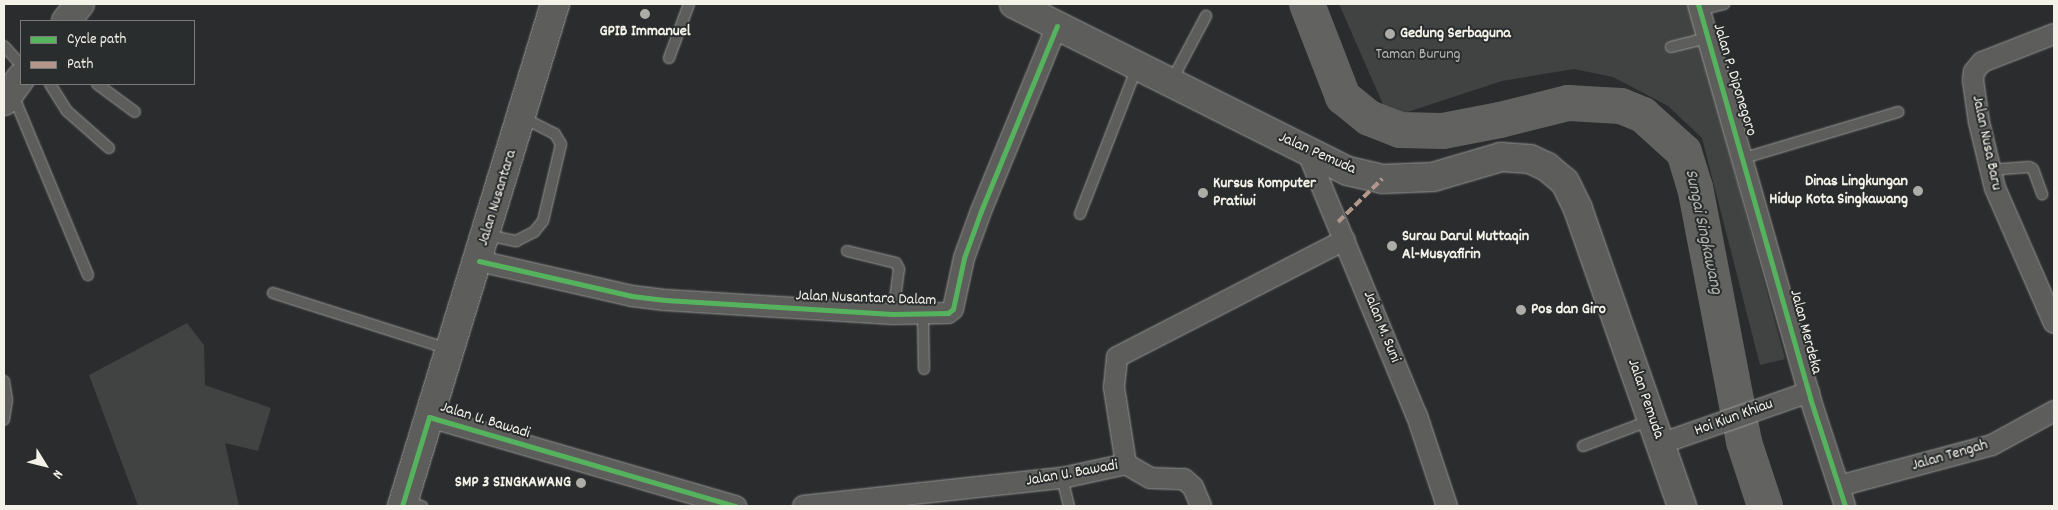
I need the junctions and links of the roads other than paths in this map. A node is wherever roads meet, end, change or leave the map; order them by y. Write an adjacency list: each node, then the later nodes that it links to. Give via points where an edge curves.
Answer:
1 (80, 4): 8 (main road)
2 (555, 4): 23 (main road, Jalan Nusantara)
3 (689, 4): 14 (lane)
4 (1014, 4): 9 (main road, Jalan Pemuda)
5 (1724, 4): 6 (lane)
6 (1699, 7): 11 (street, Jalan P. Diponegoro)
7 (1206, 16): 17 (lane)
8 (67, 20)
9 (1057, 26): 16 (main road, Jalan Pemuda); 37 (street, Jalan Nusantara Dalam, via 981,211 964,258 953,309 941,315)
10 (2054, 34): 27 (street, Jalan Nusa Baru, via 1982,62 1974,72 1979,122)
11 (1708, 38): 13 (lane); 26 (street, Jalan P. Diponegoro)
12 (4, 46): 15 (lane)
13 (1671, 47)
14 (669, 58)
15 (20, 64)
16 (1137, 66): 17 (main road, Jalan Pemuda); 29 (lane)
17 (1171, 83): 25 (main road, Jalan Pemuda)
18 (51, 85): 24 (lane, via 67,111)
19 (98, 85): 21 (lane)
20 (12, 90): 34 (lane)
21 (135, 112)
22 (1898, 112): 26 (lane)
23 (522, 117): 30 (main road, Jalan Nusantara); 30 (lane, via 555,134 561,144 543,221 534,232 516,241)
24 (109, 148)
25 (1307, 151): 31 (street, Jalan M. Suni); 46 (main road, Jalan Pemuda, via 1348,171 1382,180 1433,177 1501,157 1530,159 1547,167 1565,182 1578,209)
26 (1745, 161): 42 (street, Jalan Merdeka)
27 (1989, 170): 28 (lane, via 2029,167 2033,169); 38 (street, Jalan Nusa Baru, via 2003,210)
28 (2042, 194)
29 (1080, 214)
30 (487, 235): 33 (main road, Jalan Nusantara)
31 (1345, 240): 48 (street, Jalan U. Bawadi, via 1117,357 1114,387); 58 (street, Jalan M. Suni, via 1417,416)
32 (847, 251): 36 (lane, via 896,263 899,269)
33 (479, 261): 36 (street, Jalan Nusantara Dalam, via 632,296); 39 (main road, Jalan Nusantara)
34 (88, 275)
35 (273, 293): 39 (lane)
36 (893, 314): 37 (street, Jalan Nusantara Dalam)
37 (923, 314): 40 (lane)
38 (2054, 323)
39 (450, 349): 44 (main road, Jalan Nusantara)
40 (924, 369)
41 (4, 381): 45 (lane, via 7,400)
42 (1809, 392): 46 (street, Hoi Kiun Khiau); 50 (street, Jalan Merdeka)
43 (2054, 411): 50 (street, Jalan Tengah, via 1992,445)
44 (430, 417): 53 (main road, Jalan Nusantara); 54 (street, Jalan U. Bawadi)
45 (4, 420)
46 (1665, 434): 47 (lane); 59 (main road, Jalan Pemuda)
47 (1582, 446)
48 (1126, 464): 49 (street, Jalan U. Bawadi); 57 (street, via 1150,478 1184,478 1193,487)
49 (1062, 478): 51 (street, Jalan U. Bawadi); 56 (lane)
50 (1839, 486): 60 (street, Jalan Merdeka)
51 (929, 500): 52 (street, Jalan U. Bawadi)
52 (869, 502): 55 (street, Jalan U. Bawadi)
53 (409, 504)
54 (726, 506)
55 (803, 506)
56 (1069, 506)
57 (1201, 506)
58 (1447, 506)
59 (1682, 506)
60 (1845, 506)

